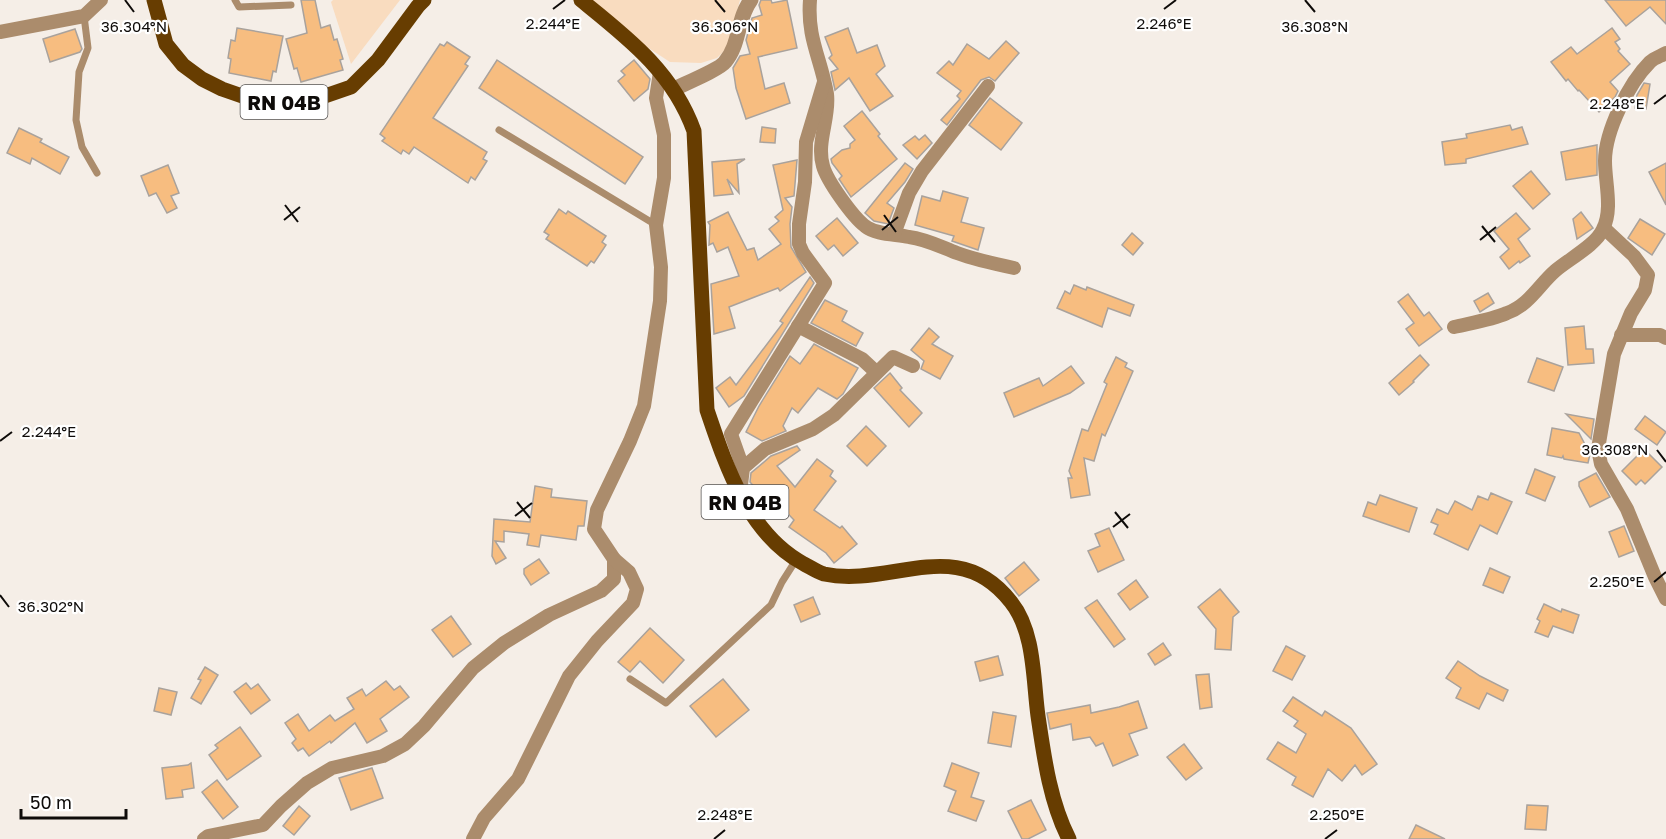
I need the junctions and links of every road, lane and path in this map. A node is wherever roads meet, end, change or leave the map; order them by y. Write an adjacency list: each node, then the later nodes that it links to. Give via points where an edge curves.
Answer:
1 (101, 0): 9 (street)
2 (154, 0): 4 (main road, RN 04B, via 166,44 183,65 222,89 274,102 322,97 351,87 378,60)
3 (235, 0): 8 (lane, via 239,7)
4 (424, 0)
5 (581, 0): 12 (main road, RN 04B, via 622,33)
6 (751, 0): 15 (street, via 725,62)
7 (810, 0): 13 (street, via 808,20)
8 (291, 5)
9 (84, 16): 10 (street); 17 (lane, via 88,48 79,72 76,120 82,147)
10 (0, 33)
11 (1666, 53): 19 (street, via 1651,61 1638,78 1609,133)
12 (660, 72): 15 (main road, RN 04B); 18 (street, via 656,98 664,135 664,178)
13 (824, 82): 20 (street, via 827,108 821,145 823,166 841,197 866,226); 22 (street, via 806,141 799,244 825,283)
14 (988, 86): 20 (street, via 922,171)
15 (674, 89): 29 (main road, RN 04B, via 694,131 707,410)
16 (499, 130): 18 (lane)
17 (97, 173)
18 (656, 225): 30 (street, via 660,301 644,406 597,510 594,529)
19 (1604, 228): 23 (street, via 1598,238 1553,273 1519,307 1507,314); 24 (street, via 1648,275 1646,290)
20 (894, 234): 21 (street, via 922,238 978,260)
21 (1014, 268)
22 (798, 326): 27 (street, via 862,359); 28 (street, via 731,434)
23 (1454, 327)
24 (1621, 335): 25 (street); 32 (street, via 1614,354 1598,449 1601,464 1627,509)
25 (1666, 338)
26 (912, 366): 27 (street, via 893,357)
27 (876, 372): 28 (street, via 834,415 813,429 765,449)
28 (743, 468): 29 (street)
29 (740, 493): 31 (main road, RN 04B, via 759,526)
30 (614, 559): 34 (street, via 614,579 601,591 549,615 473,668 405,744 383,756 332,768 307,783 263,825); 35 (street, via 629,572 637,589 633,603 569,676 518,779 484,818)
31 (796, 560): 33 (lane, via 771,605 666,703); 36 (main road, RN 04B, via 822,573 851,577 929,566 960,567 987,579 1012,602 1024,626 1033,663 1048,777)
32 (1666, 599)
33 (630, 680)
34 (204, 839)
35 (473, 839)
36 (1069, 839)

